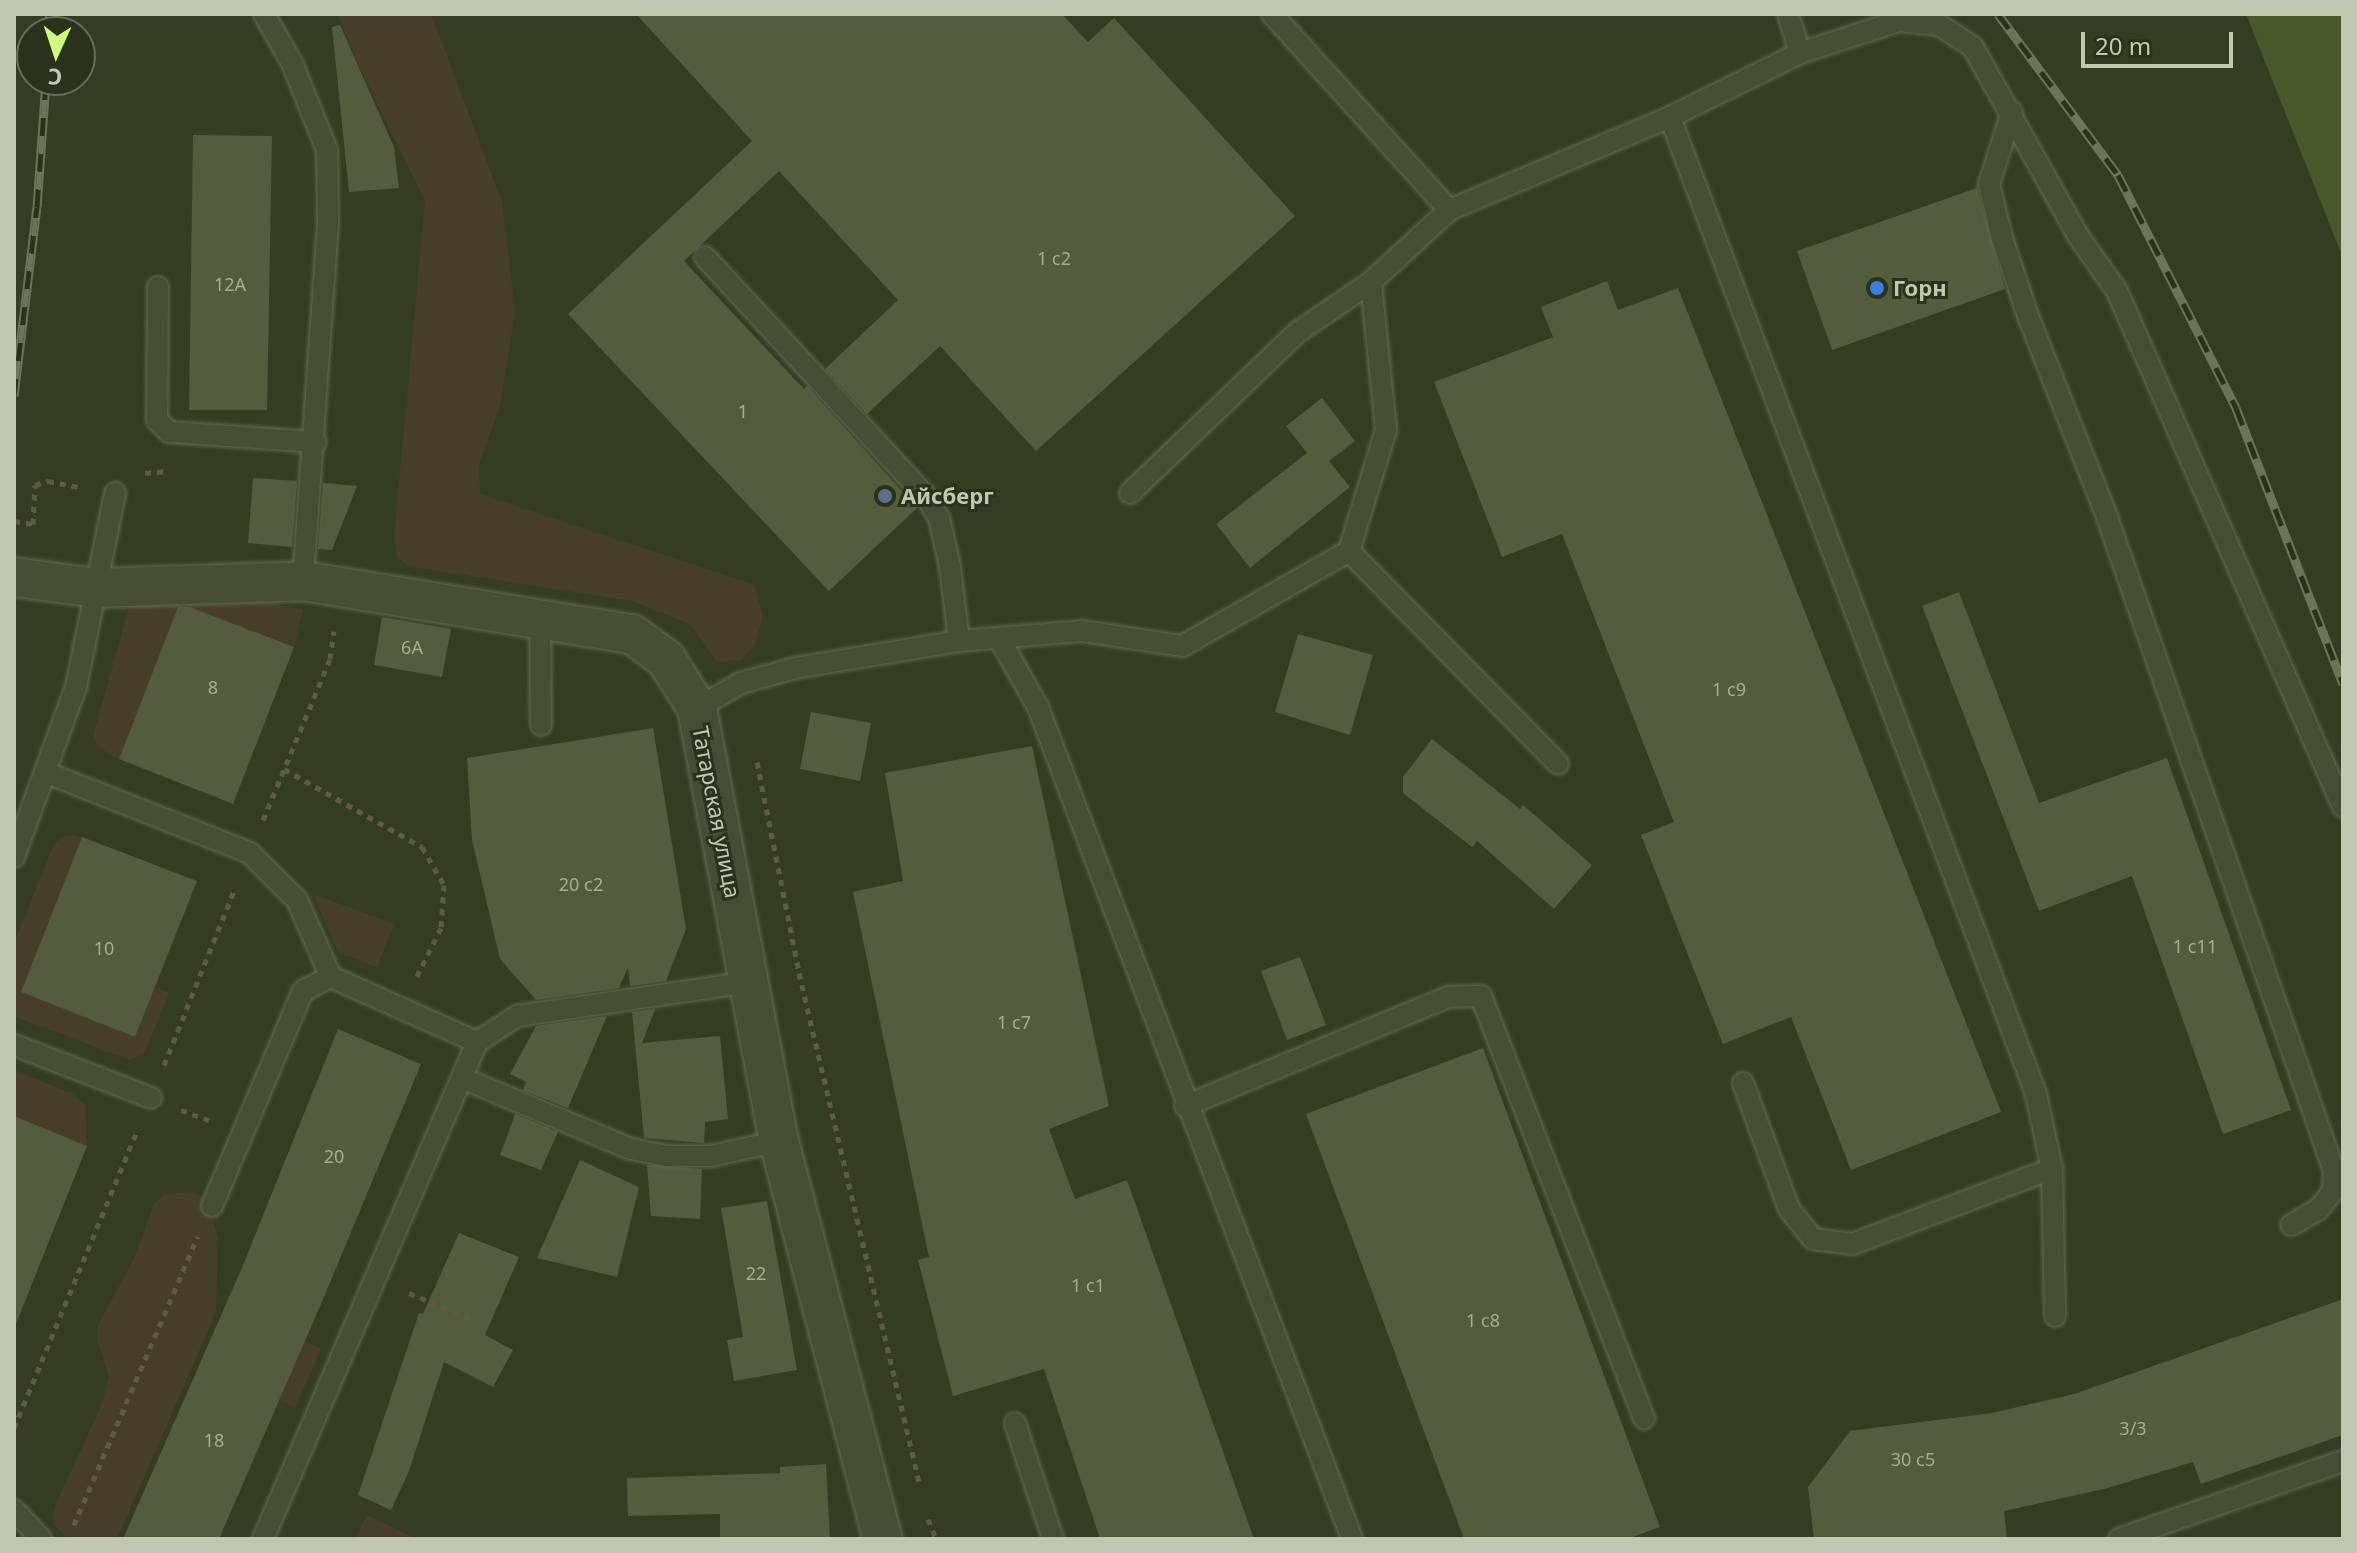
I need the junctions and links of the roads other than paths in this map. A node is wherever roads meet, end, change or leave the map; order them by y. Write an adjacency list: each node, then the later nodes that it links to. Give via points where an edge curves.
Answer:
1 (264, 14): 11 (lane, via 292,63 327,150)
2 (1272, 14): 7 (lane)
3 (1788, 14): 4 (lane)
4 (1800, 53): 5 (lane, via 1899,21 1939,25 1973,47); 6 (lane)
5 (2012, 112): 25 (lane, via 2078,236 2117,291); 38 (lane, via 1989,184 2002,238 2107,517 2334,1171 2333,1191 2319,1209)
6 (1670, 117): 7 (lane); 36 (lane, via 2036,1094)
7 (1449, 210): 9 (lane)
8 (705, 257): 20 (lane, via 927,498 939,518 950,566)
9 (1371, 282): 13 (lane, via 1298,332); 14 (lane, via 1386,430)
10 (158, 287): 11 (lane, via 157,420 169,432)
11 (316, 442): 16 (lane)
12 (115, 493): 17 (lane)
13 (1130, 493)
14 (1349, 551): 19 (lane, via 1182,646 1082,631); 23 (lane)
15 (14, 577): 17 (street, Татарская улица)
16 (322, 584): 17 (street, Татарская улица); 18 (street, Татарская улица)
17 (96, 588): 24 (lane, via 76,687)
18 (540, 619): 21 (street, Татарская улица, via 632,634 666,659); 22 (lane)
19 (999, 638): 20 (lane); 34 (lane, via 1038,707)
20 (959, 641): 21 (lane, via 795,668 741,683)
21 (697, 708): 28 (street, Татарская улица)
22 (541, 725)
23 (1558, 764)
24 (47, 773): 26 (lane); 27 (lane, via 250,853 297,900)
25 (2343, 807)
26 (14, 857)
27 (331, 977): 29 (lane); 37 (lane, via 303,991)
28 (749, 982): 29 (lane, via 517,1016); 35 (street, Татарская улица)
29 (477, 1042): 31 (lane)
30 (14, 1045): 33 (lane)
31 (462, 1078): 35 (lane, via 631,1149 711,1156); 45 (lane)
32 (1743, 1083): 36 (lane, via 1789,1209 1813,1239 1852,1244)
33 (151, 1098)
34 (1185, 1106): 40 (lane, via 1448,997 1481,996); 48 (lane)
35 (779, 1141): 46 (street, Татарская улица)
36 (2052, 1169): 39 (lane)
37 (212, 1206)
38 (2291, 1225)
39 (2055, 1316)
40 (1644, 1419)
41 (1015, 1423): 47 (lane)
42 (2343, 1461): 49 (lane)
43 (14, 1510): 44 (lane)
44 (41, 1539)
45 (263, 1539)
46 (883, 1539)
47 (1053, 1539)
48 (1352, 1539)
49 (2119, 1539)

